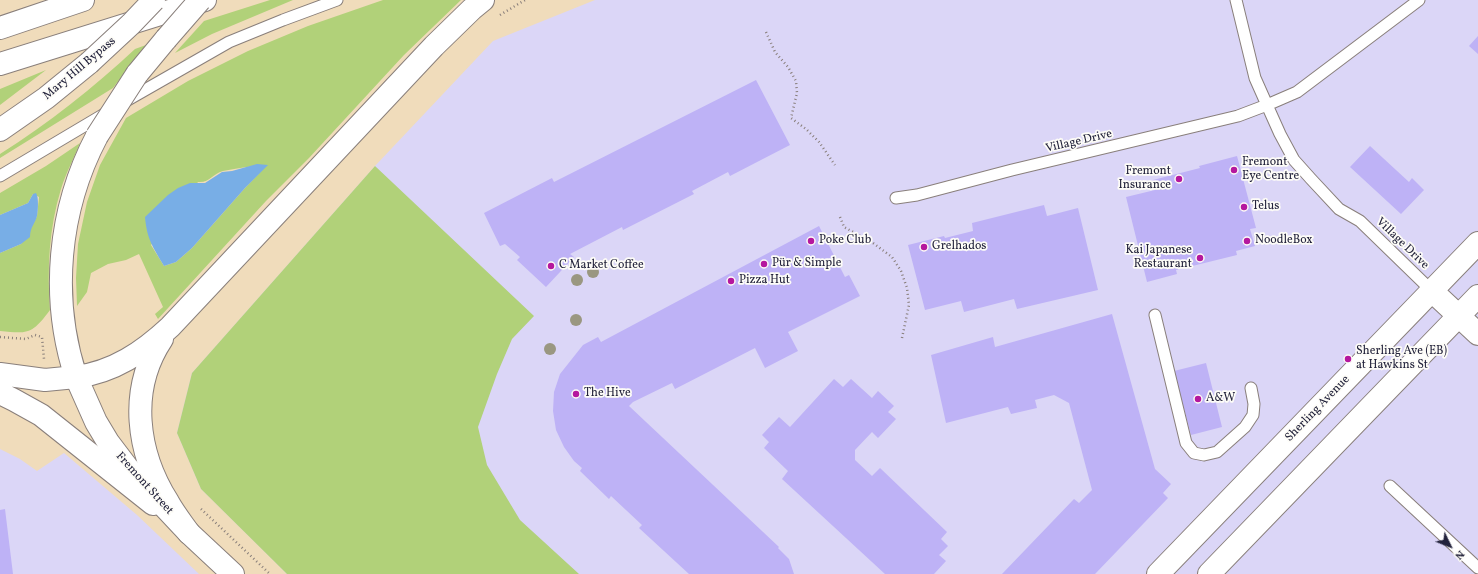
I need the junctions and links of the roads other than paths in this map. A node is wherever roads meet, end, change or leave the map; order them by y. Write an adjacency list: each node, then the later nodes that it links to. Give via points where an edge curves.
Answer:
1 (83, 0): 9 (main road)
2 (154, 0): 12 (main road, Mary Hill Bypass, bridge, via 89,63 46,98)
3 (200, 0): 23 (main road, Fremont Street, bridge, via 118,101 87,154 78,176 60,264 64,334)
4 (205, 0): 10 (main road)
5 (337, 0): 13 (lane, via 229,42)
6 (483, 0): 20 (main road, via 434,46)
7 (1236, 0): 11 (lane, via 1255,78)
8 (1419, 0): 11 (lane, Village Drive, via 1296,92)
9 (0, 28)
10 (0, 64)
11 (1267, 105): 14 (lane, Village Drive, via 1238,116); 16 (lane, Village Drive, via 1294,160 1310,179 1339,210 1360,222)
12 (0, 130)
13 (0, 176)
14 (896, 198)
15 (1478, 243): 16 (main road, Sherling Avenue)
16 (1432, 291): 19 (main road); 30 (main road, Sherling Avenue)
17 (1478, 296): 19 (main road)
18 (1155, 315): 24 (lane, via 1186,443 1194,453 1204,455 1217,452 1245,427 1253,415)
19 (1459, 316): 21 (main road); 31 (main road)
20 (170, 327): 23 (main road, via 124,362 104,371); 27 (main road, via 153,354 145,375 140,399 140,421 144,447 156,479)
21 (1478, 334)
22 (0, 374): 23 (main road, via 45,380)
23 (76, 377): 27 (main road, Fremont Street, via 96,422 117,455 141,484)
24 (1251, 388)
25 (0, 394): 27 (main road, via 41,415)
26 (1390, 486): 28 (lane)
27 (189, 533): 29 (main road, Fremont Street)
28 (1478, 568)
29 (233, 574)
30 (1158, 574)
31 (1209, 574)

